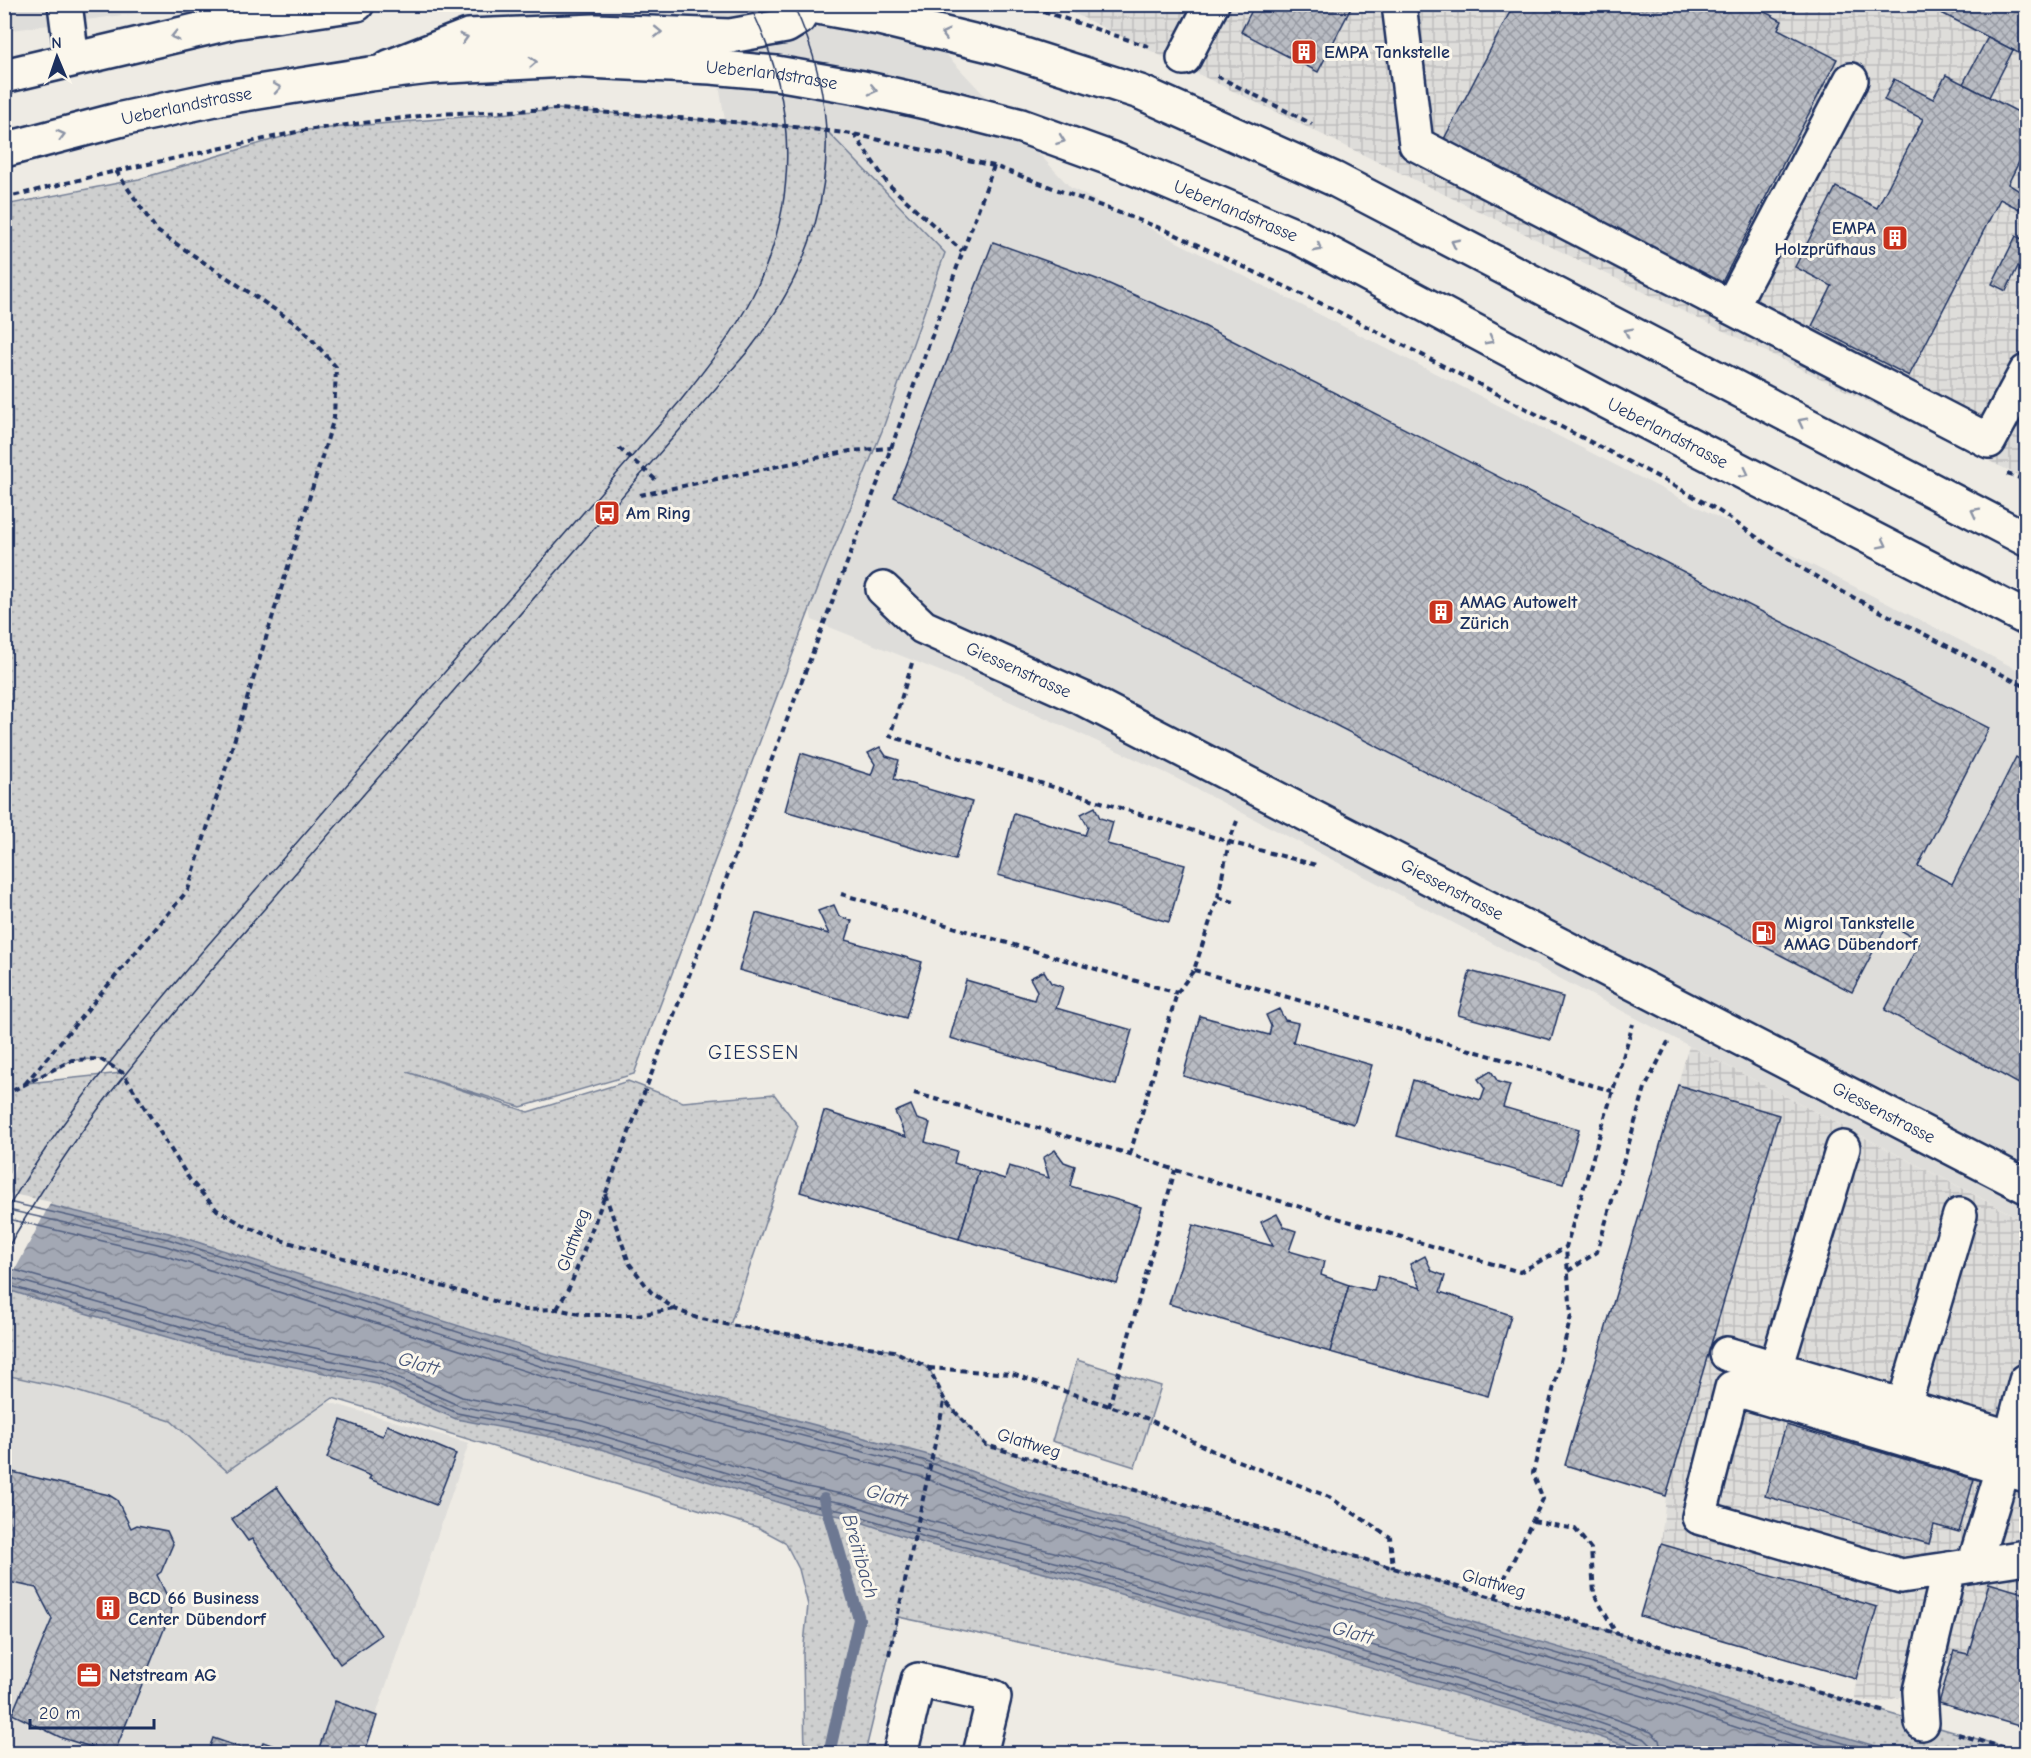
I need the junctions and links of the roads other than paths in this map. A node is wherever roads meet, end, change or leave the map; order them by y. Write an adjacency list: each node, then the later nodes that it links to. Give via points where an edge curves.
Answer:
1 (65, 4): 9 (main road)
2 (260, 4): 7 (main road)
3 (357, 4): 7 (main road)
4 (1212, 4): 8 (main road)
5 (1399, 4): 14 (main road, via 1416,144)
6 (804, 5): 10 (main road, Ueberlandstrasse, one-way to 6, via 468,36 596,31 730,36 786,26 800,18); 16 (main road, Ueberlandstrasse, one-way to 6, via 1334,179 1140,92 1002,48 879,18)
7 (232, 22): 9 (main road, one-way to 9)
8 (1184, 58)
9 (72, 59): 11 (main road)
10 (370, 74): 13 (main road, Ueberlandstrasse, one-way to 10, via 220,98); 18 (main road, Ueberlandstrasse, one-way to 18, via 567,60 711,67 777,73 863,88 1021,126 1115,160 1298,237)
11 (4, 76)
12 (1851, 80): 14 (main road)
13 (4, 150)
14 (1731, 307): 15 (main road, via 1989,441)
15 (2026, 372)
16 (2026, 539)
17 (883, 589): 20 (main road, Giessenstrasse, via 923,627 1082,698)
18 (2026, 618)
19 (1844, 1148): 23 (main road)
20 (2026, 1186)
21 (1960, 1215): 25 (main road)
22 (1727, 1354): 23 (main road)
23 (1776, 1368): 25 (main road)
24 (2026, 1381): 26 (main road)
25 (1904, 1405): 26 (main road)
26 (2019, 1440): 27 (main road)
27 (2015, 1472): 29 (main road); 29 (main road, via 1732,1388 1699,1516 1901,1576)
28 (2026, 1557): 29 (main road)
29 (1961, 1567): 30 (main road, via 1920,1691)
30 (1922, 1723)
31 (900, 1754): 32 (main road, via 918,1680 994,1697)
32 (980, 1754)

